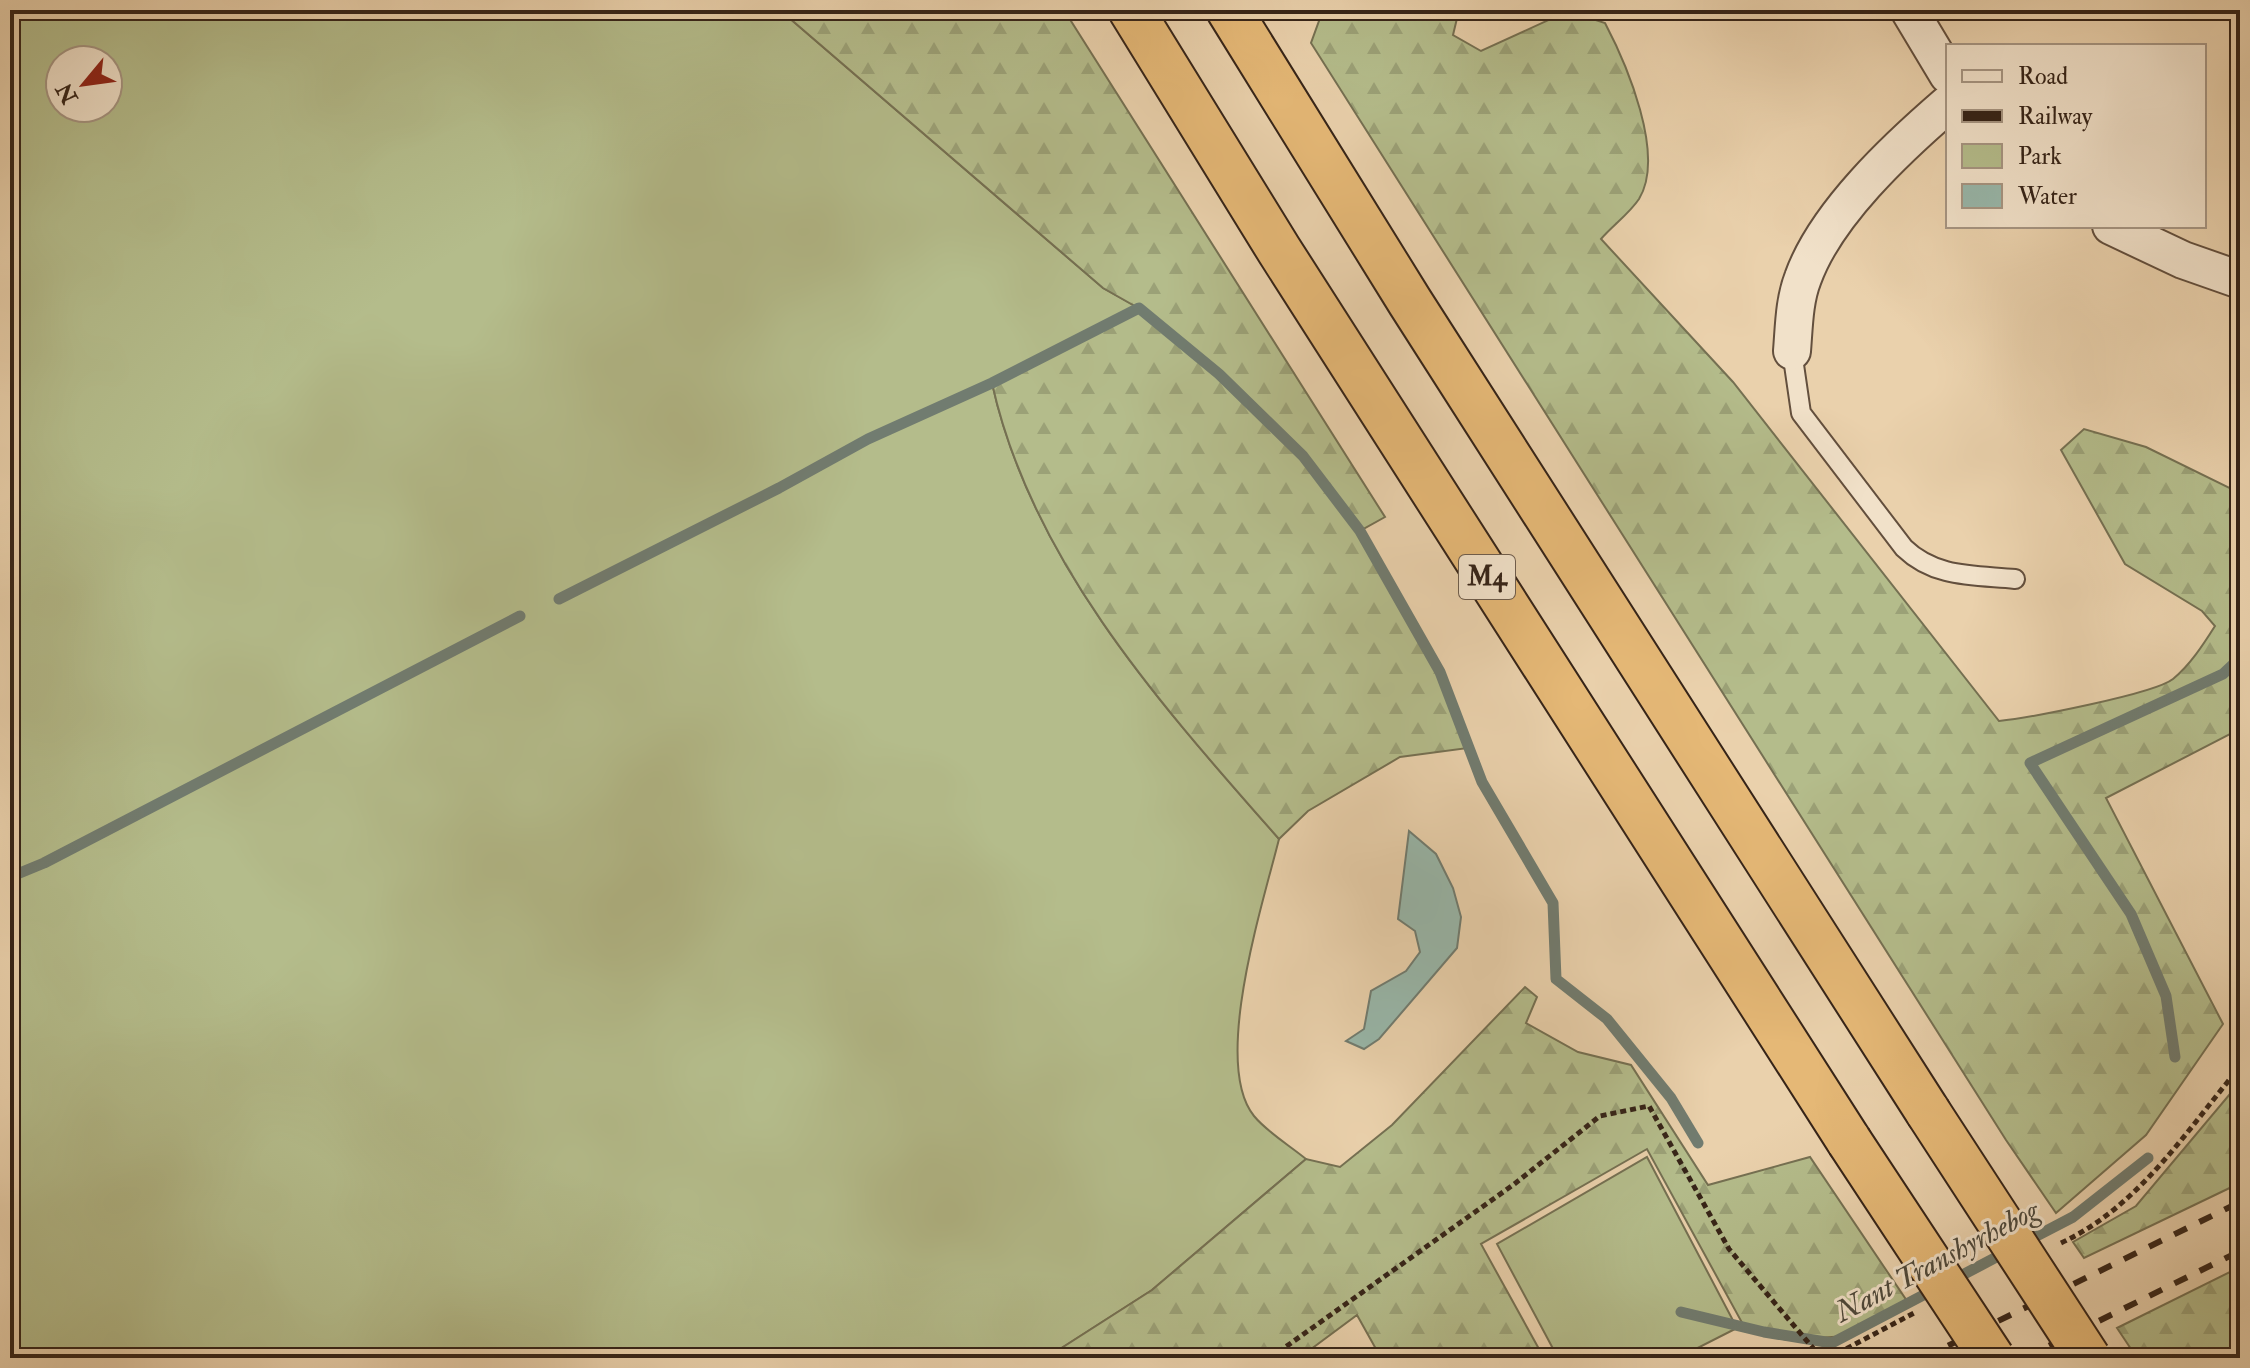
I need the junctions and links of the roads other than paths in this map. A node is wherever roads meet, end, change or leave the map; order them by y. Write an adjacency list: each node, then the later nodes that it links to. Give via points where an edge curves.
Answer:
1 (1131, 10): 10 (highway, M4, bridge, via 1279,250)
2 (1229, 10): 11 (highway, bridge, via 1410,302)
3 (1911, 11): 4 (street)
4 (1946, 72)
5 (1946, 106): 8 (street, via 1888,159 1816,250 1802,279)
6 (2115, 228): 7 (street)
7 (2240, 280)
8 (1792, 351): 9 (lane, via 1801,413 1904,548 1921,565 1942,571)
9 (2015, 579)
10 (1992, 1358)
11 (2088, 1358)

